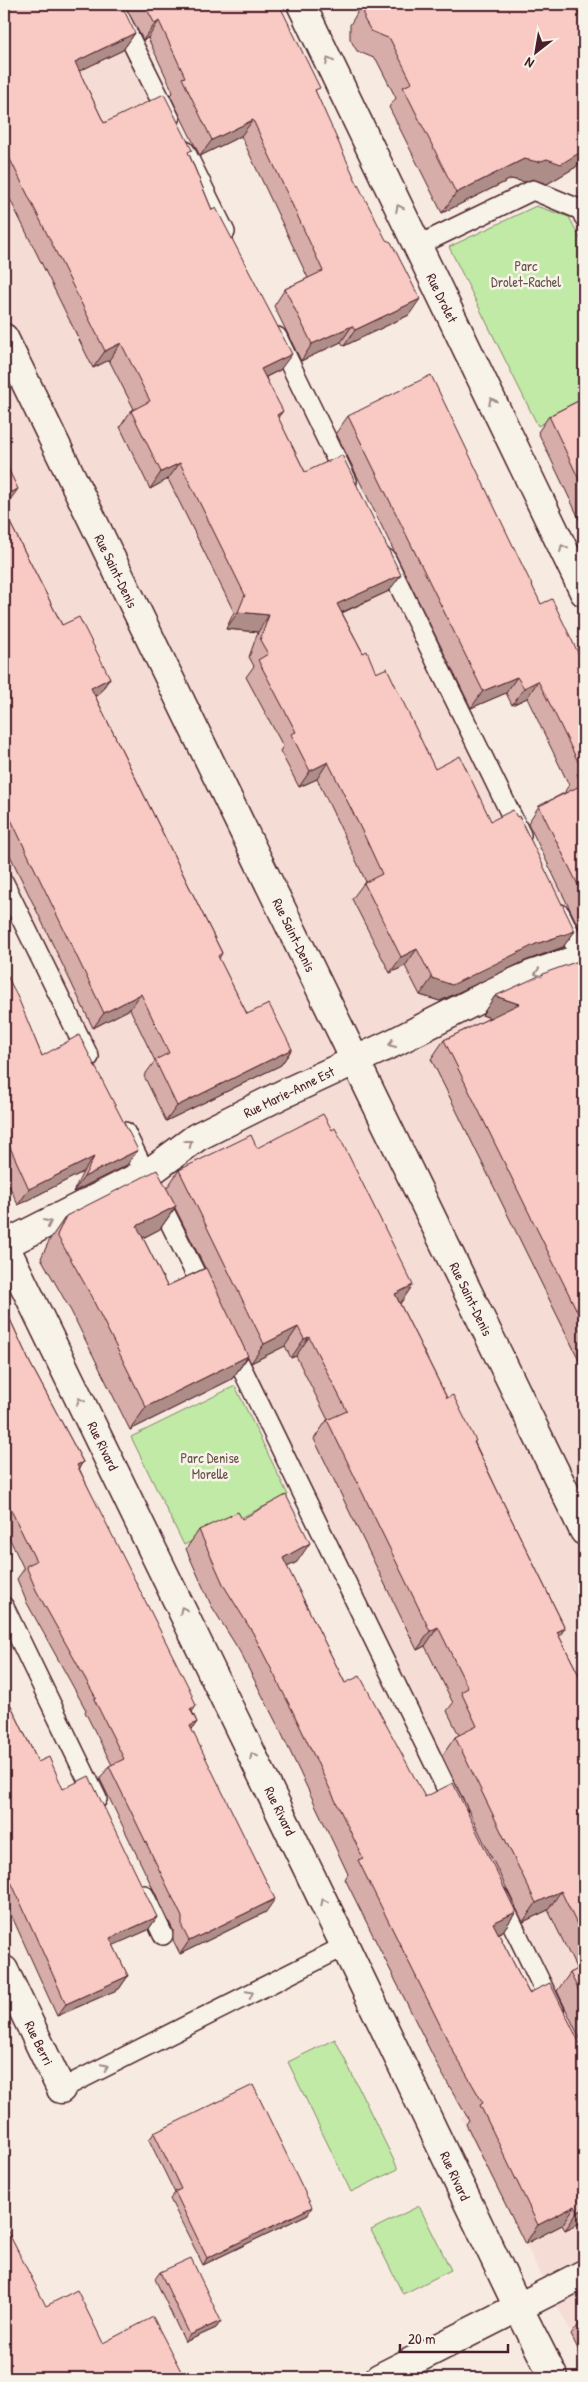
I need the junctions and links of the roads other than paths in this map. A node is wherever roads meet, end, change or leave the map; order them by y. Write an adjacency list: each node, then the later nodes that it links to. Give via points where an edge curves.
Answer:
1 (113, 4): 4 (lane)
2 (301, 4): 5 (street, Rue Drolet, one-way to 2)
3 (584, 217): 5 (lane, via 581,210 533,190)
4 (231, 244)
5 (418, 246): 10 (street, Rue Drolet, one-way to 5)
6 (270, 324): 8 (lane)
7 (4, 338): 15 (street, Rue Saint-Denis)
8 (353, 493)
9 (380, 547): 11 (lane)
10 (584, 592)
11 (528, 849)
12 (4, 883): 16 (lane)
13 (550, 894): 14 (lane)
14 (583, 959): 15 (street, Rue Marie-Anne Est, one-way to 15, via 531,975 497,990)
15 (356, 1060): 18 (street, Rue Marie-Anne Est, one-way to 15, via 197,1137); 22 (street, Rue Saint-Denis)
16 (97, 1075)
17 (119, 1119): 18 (lane)
18 (146, 1173): 19 (street, Rue Marie-Anne Est, one-way to 18); 20 (lane)
19 (4, 1244): 29 (street, Rue Rivard, one-way to 19)
20 (216, 1314)
21 (224, 1332): 25 (lane)
22 (584, 1531)
23 (4, 1608): 24 (lane)
24 (103, 1811)
25 (463, 1822)
26 (137, 1882): 28 (lane)
27 (493, 1884): 31 (lane)
28 (163, 1935)
29 (345, 1946): 32 (lane, one-way to 29); 34 (street, Rue Rivard)
30 (4, 1970): 32 (street, Rue Berri)
31 (562, 2027)
32 (61, 2089)
33 (584, 2274): 34 (street)
34 (518, 2307): 35 (street); 36 (street, Rue Rivard)
35 (379, 2378)
36 (554, 2378)

